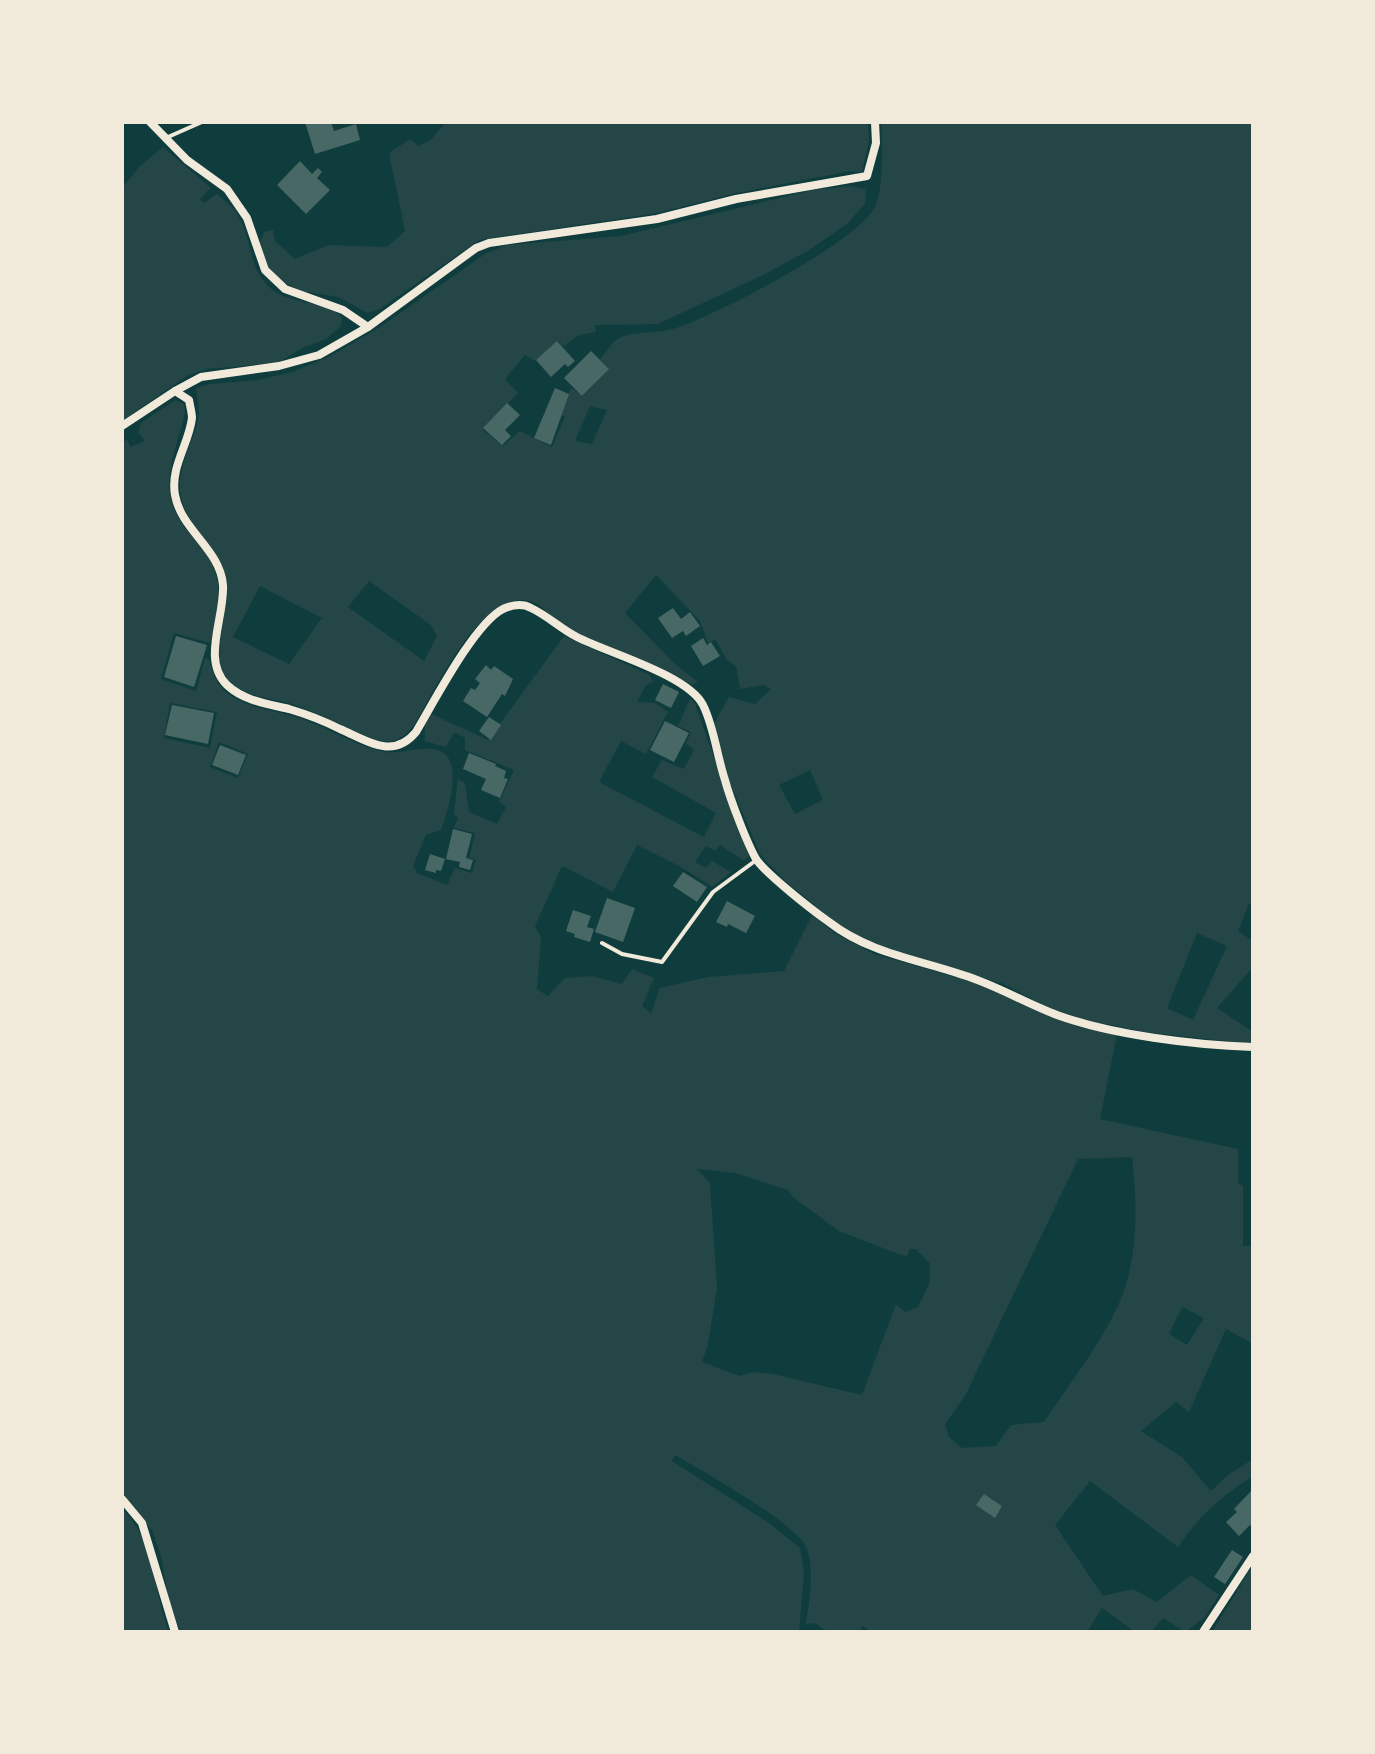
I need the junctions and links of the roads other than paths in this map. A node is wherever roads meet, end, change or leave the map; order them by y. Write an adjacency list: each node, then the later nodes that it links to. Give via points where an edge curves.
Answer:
1 (150, 122): 4 (street)
2 (202, 122): 4 (lane)
3 (875, 122): 5 (street, via 876,143 867,176 657,219 489,243)
4 (166, 138): 5 (street, via 227,189 247,218 265,270 285,289 343,310)
5 (368, 327): 6 (street, via 319,355 201,377)
6 (175, 391): 7 (street); 8 (street, via 189,400 192,418 177,465 175,495 184,518 215,559 223,582 214,652 225,684 244,697 303,714 375,745 406,744 490,619 515,605 530,607 578,638 694,692)
7 (122, 426)
8 (757, 860): 9 (lane, via 713,892 662,962 622,954); 10 (street, via 829,923 881,952 962,974 1088,1025)
9 (602, 943)
10 (1253, 1047)
11 (122, 1499): 13 (street, via 142,1523)
12 (1253, 1556): 14 (street)
13 (175, 1632)
14 (1203, 1632)

